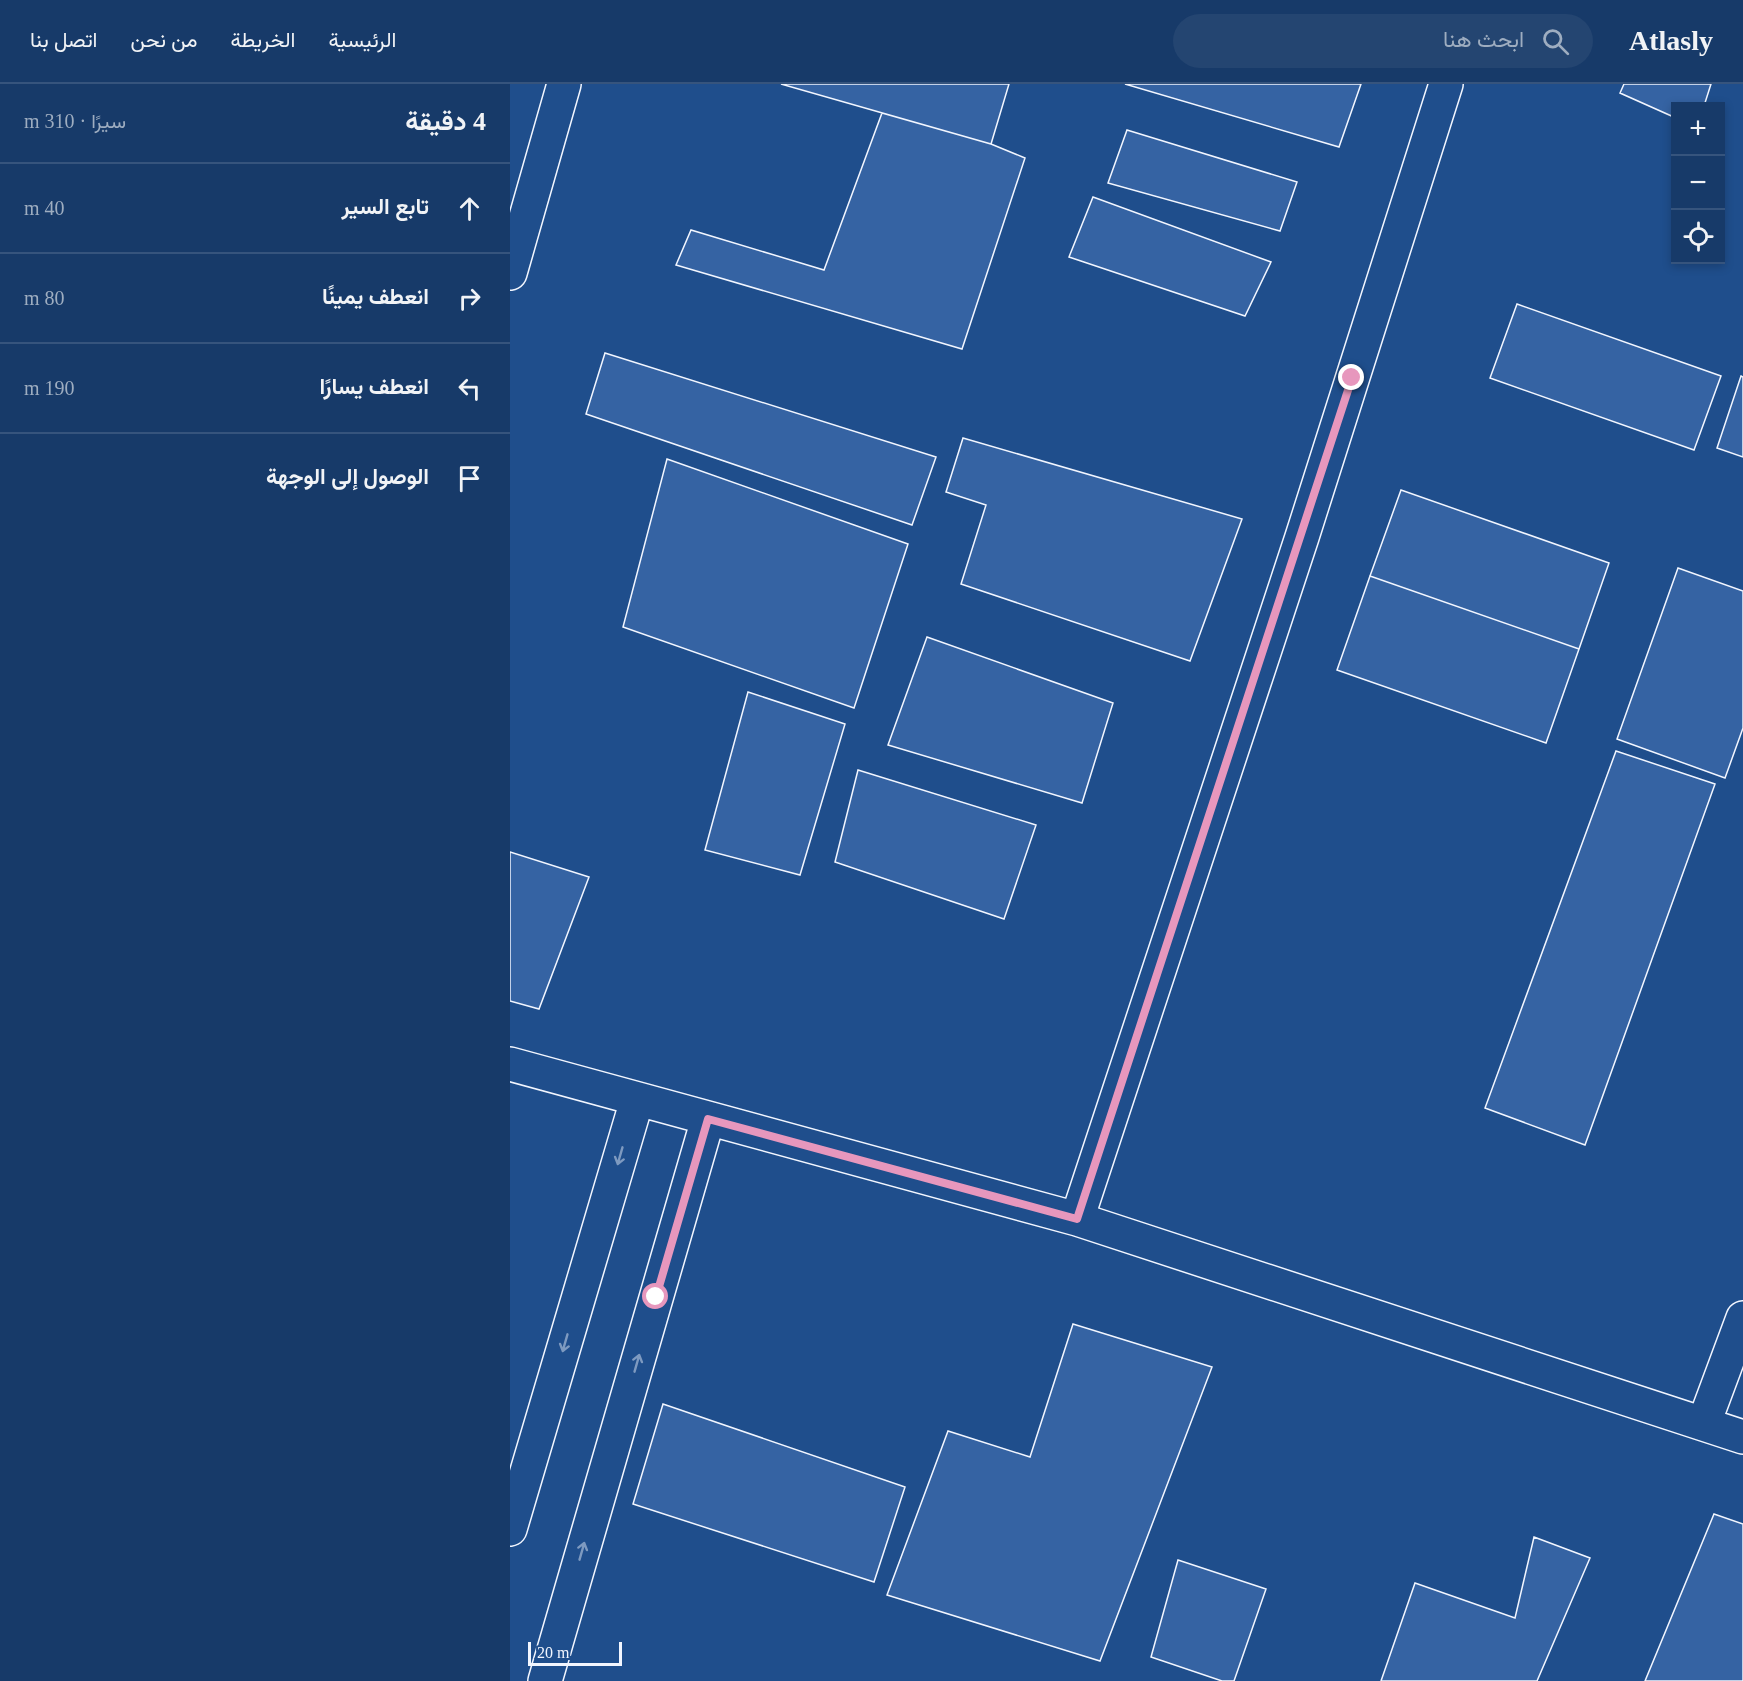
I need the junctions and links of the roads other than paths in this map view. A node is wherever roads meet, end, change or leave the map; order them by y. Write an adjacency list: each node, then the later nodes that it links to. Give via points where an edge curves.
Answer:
1 (564, 84): 3 (street)
2 (1446, 84): 8 (street, via 1302,537)
3 (519, 210): 4 (street)
4 (510, 273)
5 (510, 1064): 6 (street)
6 (637, 1100): 7 (street); 12 (street, one-way to 12)
7 (708, 1119): 8 (street); 13 (street, one-way to 7)
8 (1077, 1219): 10 (street)
9 (1743, 1318): 10 (street)
10 (1704, 1423): 11 (street)
11 (1743, 1437)
12 (510, 1529)
13 (545, 1681)

